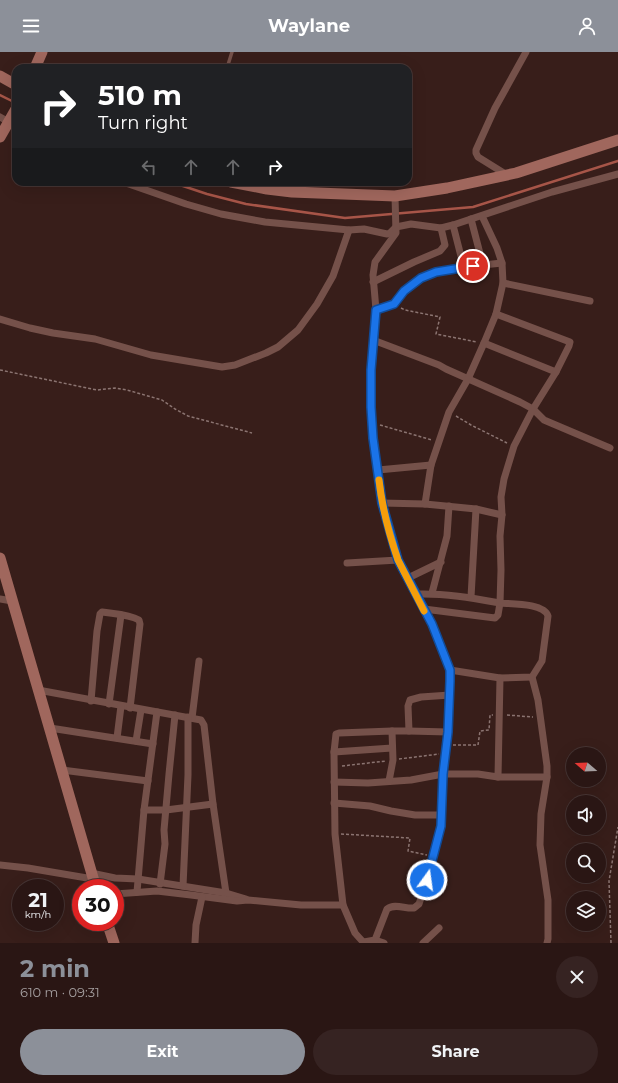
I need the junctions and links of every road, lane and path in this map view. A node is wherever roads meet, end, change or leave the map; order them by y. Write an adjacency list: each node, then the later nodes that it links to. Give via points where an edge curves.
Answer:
1 (42, 52): 4 (street)
2 (232, 52): 5 (lane)
3 (526, 52): 12 (street, via 494,108 476,150 478,157)
4 (37, 64)
5 (228, 64)
6 (0, 76): 7 (street)
7 (12, 83)
8 (11, 118): 9 (street)
9 (0, 137)
10 (618, 140): 12 (street)
11 (618, 174): 16 (street, via 552,192)
12 (507, 175): 15 (street)
13 (134, 186): 21 (street, via 221,214 265,222)
14 (252, 186): 15 (street, via 292,192)
15 (395, 199): 18 (street)
16 (482, 216): 17 (street); 22 (street)
17 (471, 218): 19 (street); 23 (street)
18 (396, 224): 20 (street); 21 (street, via 390,233 386,234 370,230); 25 (street, via 393,237 375,262)
19 (453, 225): 20 (street); 24 (street)
20 (441, 228): 25 (street, via 445,245 440,251)
21 (349, 230): 31 (street, via 333,276 298,330 278,347 235,365 222,367 151,355 95,339 53,333)
22 (502, 264): 23 (street); 26 (street)
23 (483, 265): 24 (street)
24 (464, 268): 28 (street, via 436,272 421,278 404,291)
25 (373, 282): 29 (street)
26 (503, 282): 27 (street); 30 (street)
27 (590, 301)
28 (394, 304): 29 (street); 33 (path, via 405,310 440,317 436,334)
29 (376, 310): 32 (street)
30 (496, 314): 33 (street); 35 (street, via 569,342)
31 (0, 319)
32 (373, 340): 36 (street); 39 (street)
33 (484, 343): 35 (street); 36 (street)
34 (0, 370): 40 (path, via 97,390 127,390 162,400 188,416)
35 (556, 372): 37 (street)
36 (468, 379): 37 (street); 38 (street)
37 (533, 409): 42 (street); 43 (street, via 551,424)
38 (449, 412): 41 (street); 42 (path)
39 (372, 423): 41 (path); 45 (street)
40 (252, 433)
41 (440, 442): 44 (street)
42 (514, 446): 50 (street, via 504,479)
43 (610, 448)
44 (431, 466): 45 (street); 47 (street)
45 (378, 470): 46 (street)
46 (382, 503): 47 (street); 52 (street)
47 (426, 504): 48 (street)
48 (449, 506): 49 (street); 53 (street, via 447,536)
49 (476, 509): 50 (street); 58 (street)
50 (502, 515): 61 (street)
51 (0, 558): 60 (street)
52 (398, 560): 54 (street); 55 (street)
53 (441, 562): 55 (street); 56 (street)
54 (347, 563)
55 (408, 578): 57 (street)
56 (432, 593): 57 (street); 58 (street)
57 (416, 594): 62 (street)
58 (471, 597): 61 (street)
59 (0, 598): 60 (street)
60 (12, 601): 68 (street)
61 (500, 603): 62 (street, via 498,616 495,618); 67 (street, via 537,607 547,612 542,661)
62 (424, 609): 65 (street)
63 (121, 615): 70 (street, via 102,612 100,614); 71 (street); 73 (street, via 135,618 140,624)
64 (199, 661): 77 (street)
65 (450, 670): 66 (street); 69 (street)
66 (500, 678): 67 (street); 89 (street)
67 (532, 678): 90 (street, via 540,714)
68 (38, 690): 70 (street); 78 (street)
69 (450, 695): 80 (street, via 410,700); 81 (street)
70 (91, 701): 71 (street)
71 (110, 704): 72 (street)
72 (121, 706): 73 (street); 82 (street)
73 (130, 708): 74 (street)
74 (141, 710): 75 (street); 83 (street)
75 (157, 712): 76 (street); 84 (street)
76 (175, 715): 77 (street); 98 (street)
77 (190, 717): 95 (street, via 201,720 204,725); 96 (street)
78 (50, 728): 82 (street); 87 (street)
79 (392, 731): 80 (street); 85 (street); 86 (street, via 338,733 335,737)
80 (409, 731): 81 (street)
81 (448, 732): 88 (street)
82 (117, 738): 83 (street)
83 (136, 741): 84 (street)
84 (153, 744): 91 (street)
85 (392, 748): 86 (street); 93 (street, via 393,760)
86 (334, 752): 92 (street)
87 (62, 770): 91 (street); 105 (street)
88 (443, 774): 89 (street); 93 (street); 99 (street)
89 (498, 776): 90 (street)
90 (547, 777): 124 (street, via 541,814 540,845 548,900)
91 (148, 782): 97 (street)
92 (334, 782): 93 (street); 94 (street)
93 (389, 782)
94 (334, 803): 99 (street, via 370,806 415,815); 101 (street)
95 (213, 804): 96 (street); 112 (street)
96 (186, 807): 98 (street); 109 (street)
97 (144, 810): 98 (street); 107 (street)
98 (166, 810): 108 (street)
99 (442, 815): 102 (street)
100 (618, 827): 125 (path, via 609,881)
101 (335, 834): 102 (path, via 410,838 408,851); 115 (street)
102 (433, 856): 118 (street, via 419,904 411,908 389,907)
103 (0, 865): 104 (street)
104 (88, 879)
105 (93, 879)
106 (104, 879): 107 (street)
107 (138, 879): 108 (street); 110 (street)
108 (160, 884): 109 (street)
109 (183, 886): 112 (street)
110 (137, 892): 111 (street); 113 (street)
111 (124, 893)
112 (226, 893): 114 (street)
113 (202, 897): 114 (street); 120 (street)
114 (248, 900): 115 (street, via 301,905)
115 (343, 905): 121 (street, via 355,933)
116 (439, 928): 123 (street)
117 (110, 931): 119 (street)
118 (375, 940): 121 (street); 122 (street)
119 (114, 943)
120 (195, 943)
121 (364, 943)
122 (384, 943)
123 (422, 943)
124 (547, 943)
125 (611, 943)

